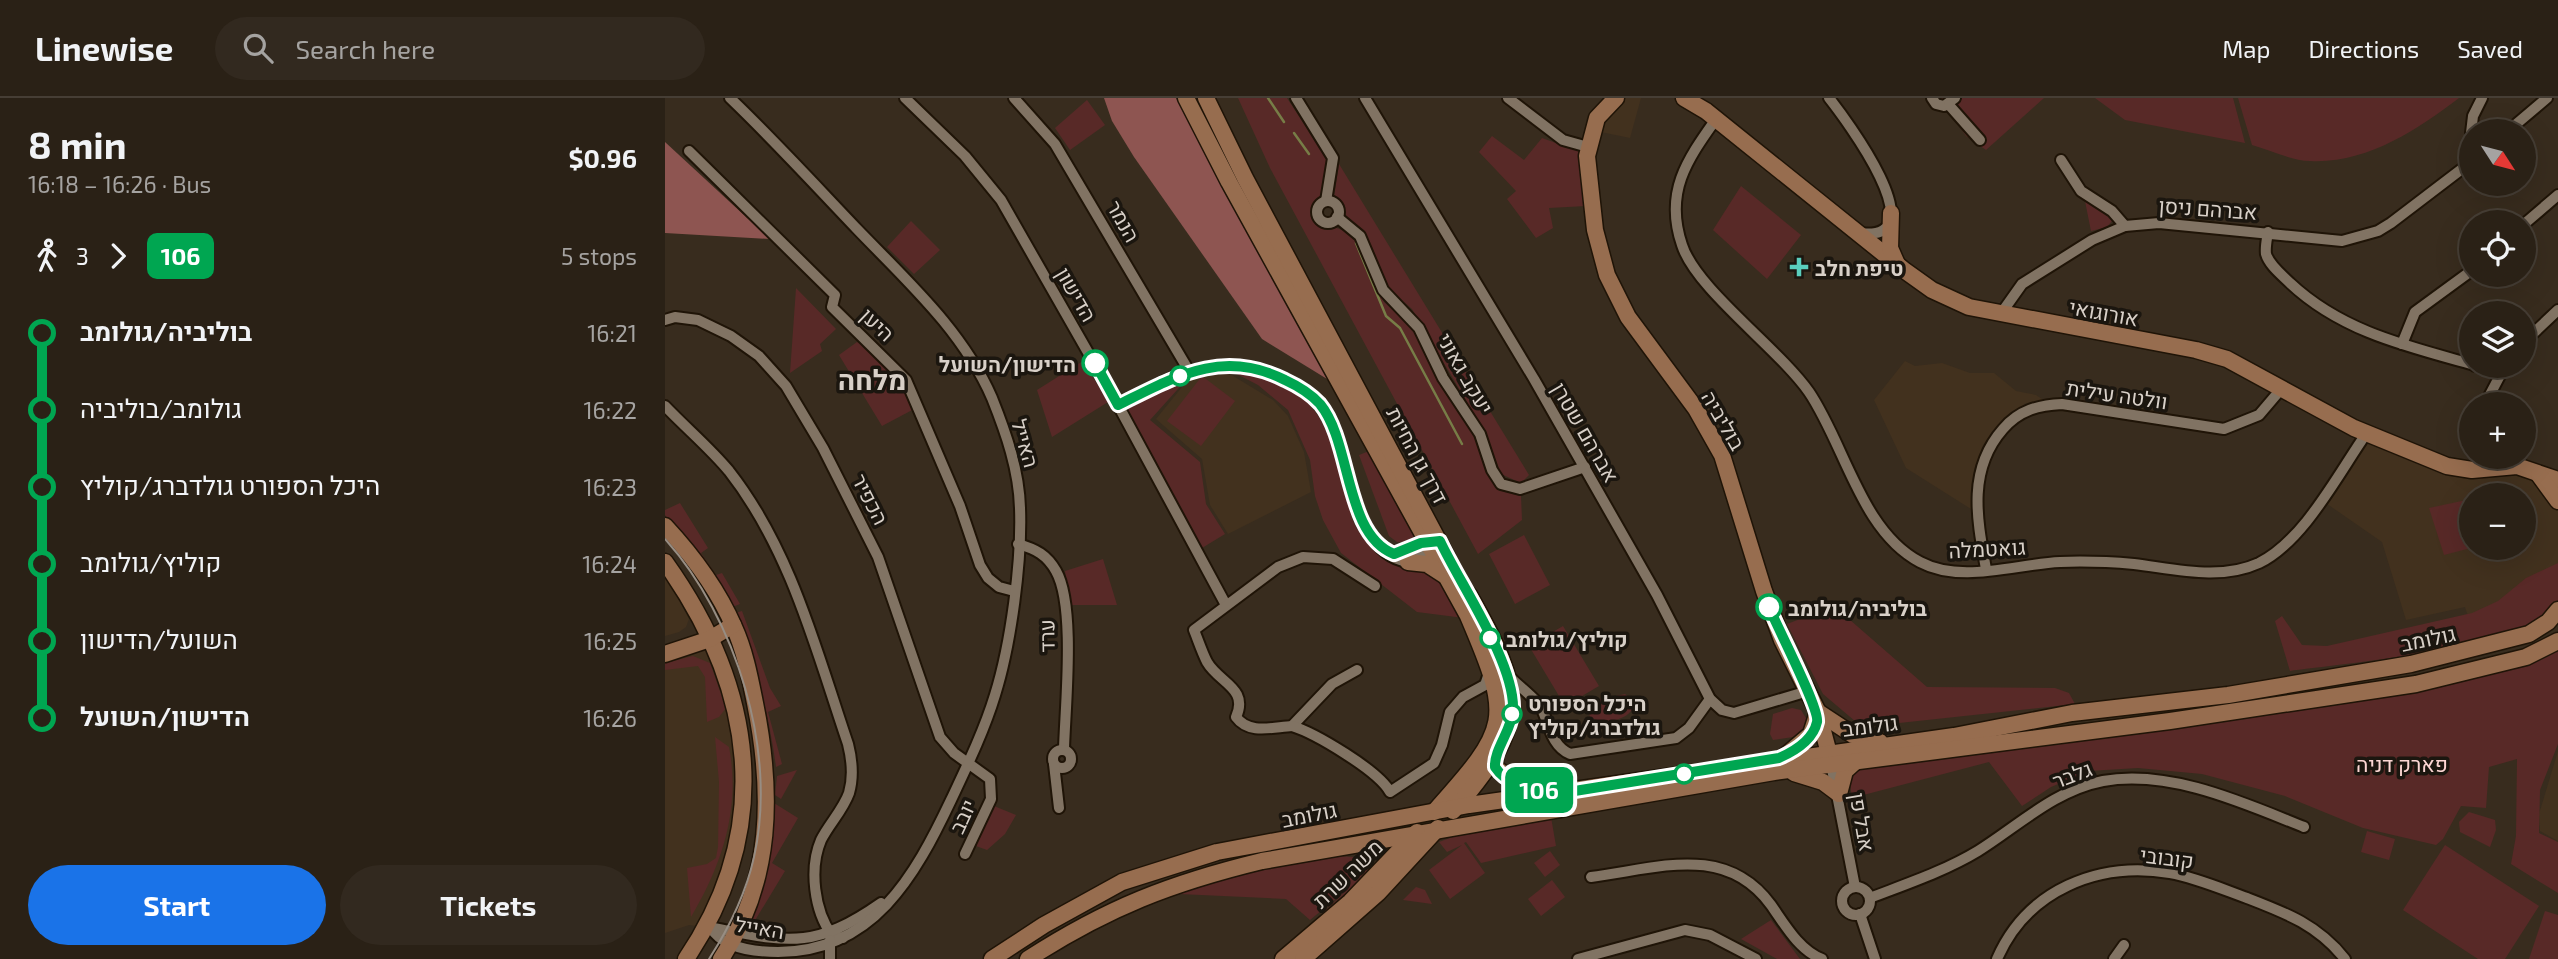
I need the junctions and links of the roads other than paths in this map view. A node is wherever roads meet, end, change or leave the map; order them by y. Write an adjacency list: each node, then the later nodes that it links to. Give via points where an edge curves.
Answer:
1 (730, 98): 53 (street, האייל, via 921,295 972,360 997,411 1014,464 1020,510)
2 (905, 98): 42 (street, הדישון, via 965,156 1001,200)
3 (1014, 98): 40 (street, הנמר, via 1055,144)
4 (1186, 98): 54 (main road, דרך גן החיות)
5 (1206, 98): 54 (main road, דרך גן החיות)
6 (1296, 98): 25 (street, via 1333,158)
7 (1365, 98): 46 (street, אברהם שטרן)
8 (1509, 98): 20 (street, via 1563,140)
9 (1684, 98): 16 (main road, אורוגואי)
10 (1829, 98): 26 (street, via 1867,149)
11 (1931, 98): 15 (street, via 1940,106)
12 (2481, 98): 17 (street)
13 (2547, 98): 18 (street)
14 (1607, 101): 20 (main road, בוליביה)
15 (1952, 102): 19 (street)
16 (1716, 119): 31 (main road, אורוגואי); 58 (street, גואטמלה, via 1679,177 1678,223 1687,257 1808,392 1884,533 1903,552 1927,566 1952,572)
17 (2473, 119)
18 (2522, 119)
19 (1980, 140)
20 (1588, 147): 72 (main road, בוליביה, via 1593,216 1607,275 1628,317 1696,409 1722,455 1764,591)
21 (689, 151): 61 (street, היען, via 835,295 832,307 906,380 980,565 999,587)
22 (2061, 160): 29 (street, via 2081,191 2112,211)
23 (2459, 169): 30 (street, via 2378,231 2342,240)
24 (2558, 195): 27 (street)
25 (1326, 201): 28 (street, via 1338,206); 28 (street, via 1317,208 1318,217 1329,223)
26 (1891, 213): 31 (street, via 1879,232); 32 (main road, via 1890,248)
27 (2536, 214)
28 (1337, 217): 46 (street, יעקב גאוני, via 1360,236 1383,290 1419,328 1443,378 1480,434 1501,484 1530,487)
29 (2125, 226): 30 (street, אברהם ניסן, via 2159,223); 35 (street, אברהם ניסן, via 2092,240 2022,284)
30 (2268, 232): 38 (street, אברהם ניסן, via 2269,261 2297,289 2339,319)
31 (1857, 233): 32 (main road, אורוגואי)
32 (1899, 266): 35 (main road, אורוגואי, via 1948,298)
33 (2459, 280): 38 (street, via 2415,312)
34 (2558, 310): 37 (street)
35 (2000, 315): 41 (main road, אורוגואי, via 2205,352 2237,363)
36 (665, 320): 83 (street, הכפיר, via 698,320 730,336 759,356 786,386 878,557 940,737)
37 (2536, 331)
38 (2402, 344): 39 (street, אברהם ניסן)
39 (2459, 361)
40 (1189, 371): 42 (street); 55 (street, via 1246,366 1275,374 1309,393 1335,428 1353,496)
41 (2282, 388): 44 (main road, אורוגואי); 58 (street, וולטה עילית, via 2259,415 2224,429 2062,404 2045,404 2019,414 1990,446 1980,470 1977,519)
42 (1118, 405): 62 (street, הדישון)
43 (665, 406): 99 (street, via 727,469 775,542 795,587 848,744 850,788 815,859)
44 (2366, 434): 45 (main road, אורוגואי, via 2447,466); 58 (street, גואטמלה, via 2297,532 2274,554 2247,567 2227,572 2189,571 2061,562)
45 (2459, 465)
46 (1585, 467): 74 (street, אברהם שטרן)
47 (2530, 469): 49 (main road, אורוגואי)
48 (2558, 469): 49 (main road)
49 (2535, 470): 50 (main road, אורוגואי); 51 (main road)
50 (2558, 480)
51 (2558, 501)
52 (665, 526): 64 (main road, via 690,555)
53 (1018, 544): 61 (street, האייל); 87 (street, ערד, via 1042,554 1058,574 1061,586 1067,651 1064,750 1071,756 1069,765 1061,768 1054,764)
54 (1433, 544): 55 (street, via 1394,554); 57 (street); 59 (main road, דרך גן החיות); 69 (main road, דרך גן החיות, via 1479,614)
55 (1382, 550): 57 (street)
56 (665, 562): 65 (main road)
57 (1408, 562): 59 (main road, via 1427,564)
58 (1986, 569)
59 (1446, 576): 69 (main road, דרך גן החיות)
60 (1375, 586): 62 (street, via 1333,558 1304,557 1288,561)
61 (1014, 591): 83 (street, האייל, via 996,693)
62 (1226, 605): 78 (street, via 1194,630 1207,662 1237,690 1236,717 1250,727)
63 (2558, 610): 79 (main road, גולומב, via 2529,634 2410,664)
64 (733, 625): 65 (main road); 104 (main road, via 744,654 762,739 768,800 761,867)
65 (708, 634): 67 (main road); 68 (main road); 101 (main road, via 731,699 744,766 744,818)
66 (2558, 640): 82 (main road, גולומב, via 2526,657 2416,684)
67 (665, 642)
68 (665, 654)
69 (1496, 668): 71 (street); 73 (street); 75 (main road, דרך גן החיות); 77 (main road, דרך גן החיות, via 1512,701)
70 (1357, 670): 78 (street, via 1332,684)
71 (1477, 690): 75 (street); 78 (street, via 1450,712 1434,763 1390,792 1334,746)
72 (1808, 691): 74 (street, via 1734,713); 76 (main road, בוליביה)
73 (1529, 697): 74 (street, via 1540,705 1557,745 1576,754 1676,738 1689,729); 77 (street)
74 (1710, 699)
75 (1499, 704): 89 (main road, דרך גן החיות, via 1489,746)
76 (1818, 712): 79 (main road, via 1853,735); 80 (main road, בוליביה); 84 (main road, via 1806,740)
77 (1512, 718): 81 (main road, דרך גן החיות)
78 (1292, 726)
79 (1889, 744): 80 (main road, גולומב)
80 (1830, 758): 82 (main road, גולומב); 84 (main road, גולומב); 86 (street, אבל פן)
81 (1495, 759): 85 (main road, via 1497,771 1507,780); 88 (main road, דרך גן החיות)
82 (1856, 761): 86 (main road, via 1845,771)
83 (969, 762): 94 (street, יובב, via 990,779 992,789); 102 (street, האייל, via 909,878)
84 (1776, 765): 85 (main road, גולומב); 86 (main road, via 1813,778); 91 (main road, גולומב)
85 (1556, 794): 88 (main road, גולומב)
86 (1839, 794): 97 (street, אבל פן)
87 (1059, 808)
88 (1455, 808): 89 (main road, גולומב); 91 (main road, דרך גן החיות)
89 (1434, 812): 92 (main road, משה שרת); 110 (main road, גולומב, via 1217,852 1155,870 1091,898)
90 (2304, 827): 98 (street, גלבר, via 2202,788 2102,781 2032,812 1962,859)
91 (1437, 829): 92 (main road, גולומב); 113 (main road, משה שרת, via 1378,893)
92 (1416, 833): 93 (main road, גולומב); 95 (main road, משה שרת)
93 (1379, 839): 95 (main road, via 1388,846); 111 (main road, גולומב, via 1181,882 1100,915)
94 (965, 854)
95 (1390, 861): 112 (main road, משה שרת)
96 (1591, 877): 116 (street, via 1699,863 1720,866 1757,890 1802,946)
97 (1855, 887): 98 (street, via 1866,890); 100 (street, via 1844,892 1842,902 1849,914)
98 (1870, 898): 100 (street, via 1869,907)
99 (821, 911): 102 (street); 103 (street)
100 (1860, 914): 117 (street)
101 (709, 928): 104 (street, האייל); 106 (main road)
102 (834, 936): 103 (street, האייל); 104 (street, האייל, via 781,952); 108 (street); 109 (street)
103 (815, 937): 104 (street, האייל)
104 (733, 939): 107 (main road)
105 (2124, 945): 119 (street)
106 (686, 959)
107 (721, 959)
108 (830, 959)
109 (837, 959)
110 (992, 959)
111 (1028, 959)
112 (1283, 959)
113 (1303, 959)
114 (1578, 959): 115 (street, via 1685,930 1710,935)
115 (1756, 959)
116 (1822, 959)
117 (1875, 959)
118 (1997, 959): 120 (street, קובובי, via 2012,930 2039,901 2087,880 2136,871 2185,876 2290,914 2315,928)
119 (2114, 959)
120 (2345, 959)

